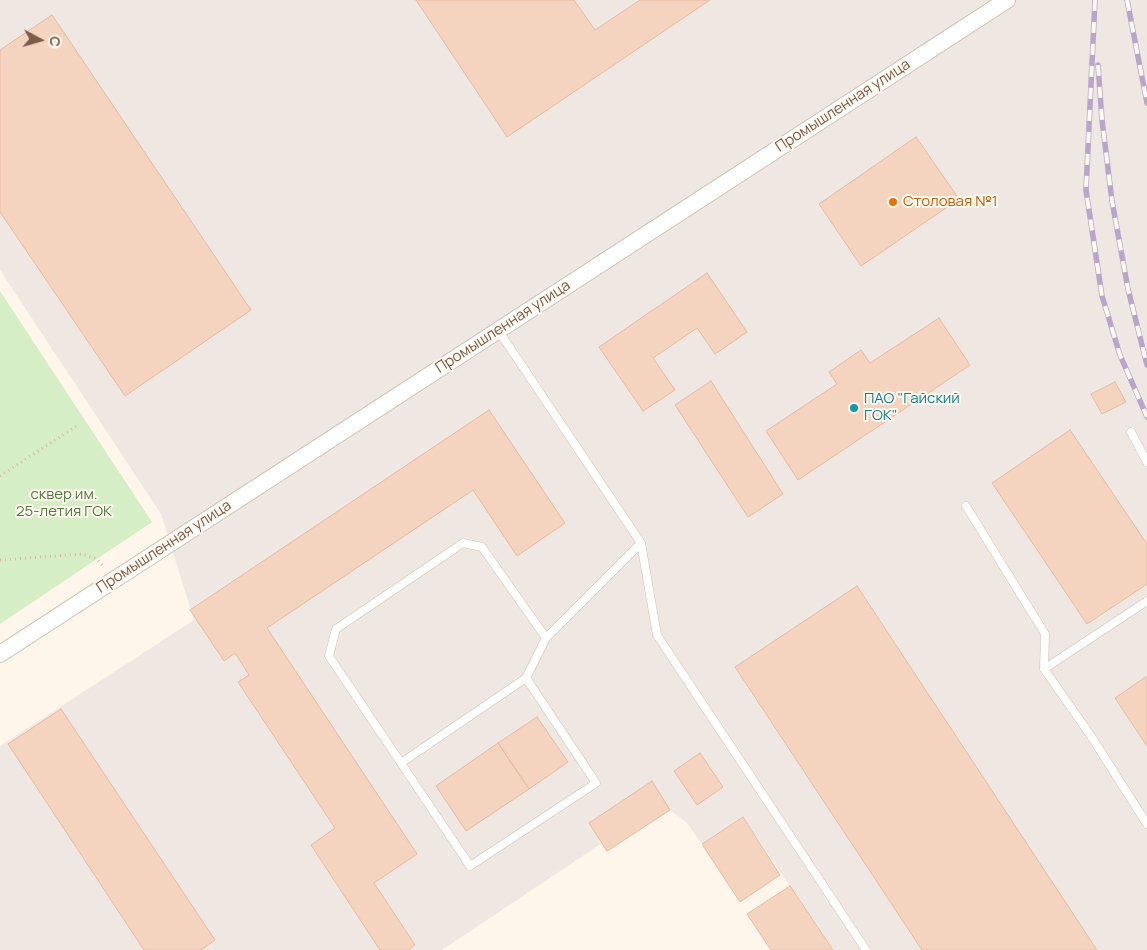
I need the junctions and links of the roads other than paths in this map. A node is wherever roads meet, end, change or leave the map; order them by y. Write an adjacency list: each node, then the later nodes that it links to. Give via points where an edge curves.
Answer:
1 (1007, 0): 2 (street, Промышленная улица)
2 (498, 330): 6 (lane); 9 (street, Промышленная улица)
3 (1131, 432): 4 (lane)
4 (1147, 462)
5 (966, 506): 10 (lane, via 1045,634)
6 (641, 543): 8 (lane); 14 (lane, via 658,635)
7 (1147, 601): 10 (lane)
8 (546, 638): 11 (lane); 12 (lane, via 482,547 464,543 336,629 329,656)
9 (0, 654)
10 (1044, 669): 13 (lane)
11 (526, 678): 12 (lane); 12 (lane, via 596,783 470,866)
12 (401, 763)
13 (1147, 824)
14 (866, 950)

